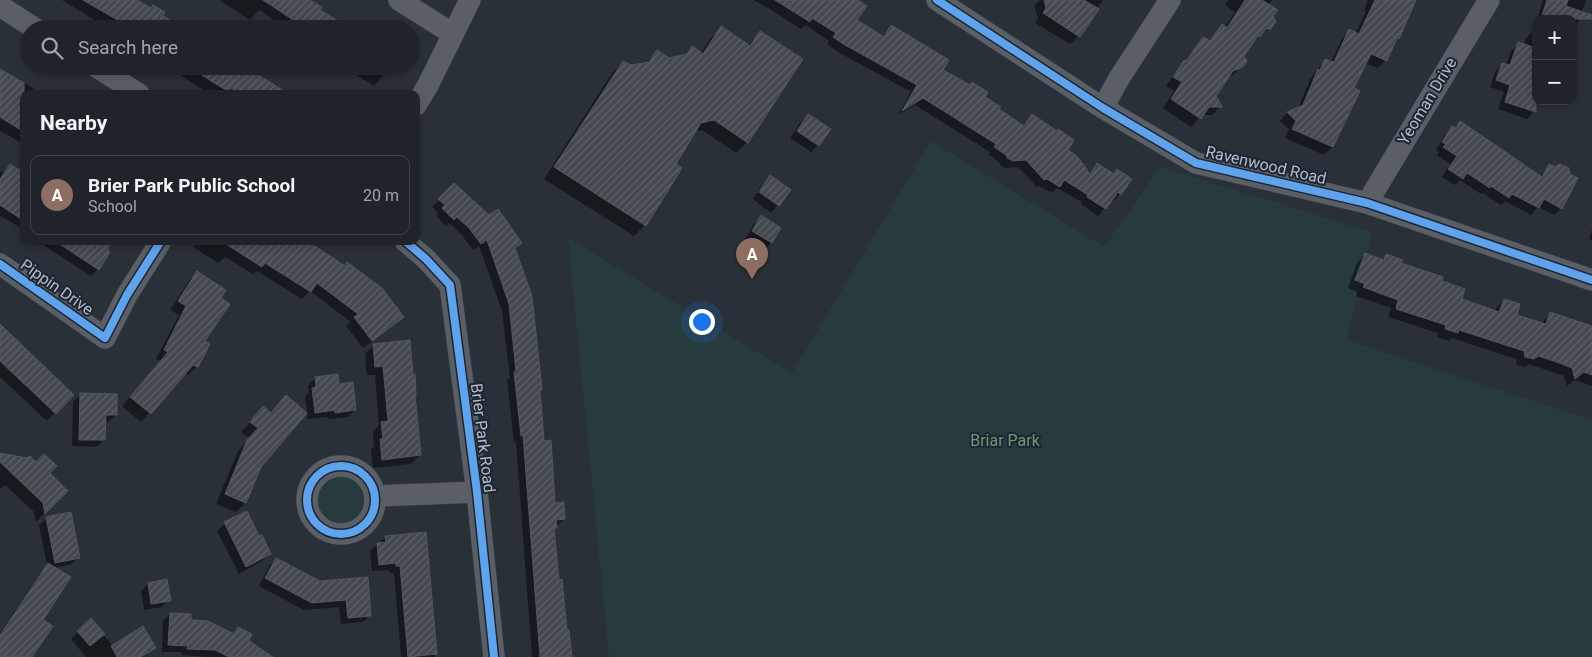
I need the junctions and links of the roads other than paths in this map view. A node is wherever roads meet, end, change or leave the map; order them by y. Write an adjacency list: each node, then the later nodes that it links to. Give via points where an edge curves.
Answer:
1 (399, 0): 8 (street)
2 (470, 0): 8 (street)
3 (937, 0): 12 (street, Ravenwood Road)
4 (1170, 0): 12 (street)
5 (1489, 0): 13 (street, Yeoman Drive)
6 (0, 6): 7 (street)
7 (22, 20)
8 (453, 34): 11 (street)
9 (109, 75): 10 (street)
10 (133, 90)
11 (420, 98)
12 (1103, 108): 13 (street, Ravenwood Road, via 1196,163)
13 (1367, 203): 17 (street, Ravenwood Road)
14 (158, 245): 16 (street, Pippin Drive, via 105,338)
15 (410, 245): 18 (street, Brier Park Road, via 450,285)
16 (0, 264)
17 (1592, 280)
18 (477, 492): 19 (street); 20 (street, Brier Park Road)
19 (375, 496)
20 (494, 657)

